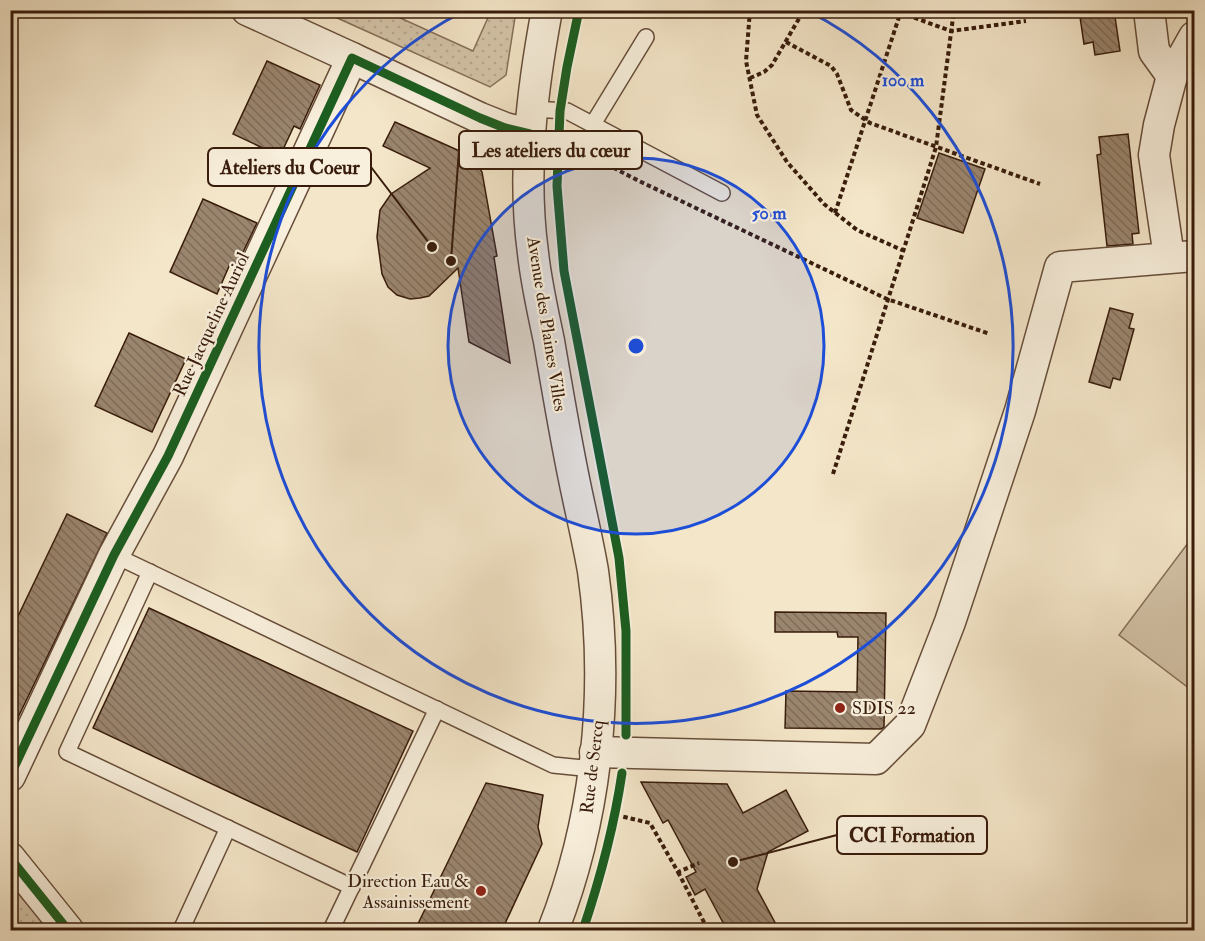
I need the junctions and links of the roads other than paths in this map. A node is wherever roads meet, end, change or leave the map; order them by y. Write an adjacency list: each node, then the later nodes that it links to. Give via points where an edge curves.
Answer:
1 (247, 10): 6 (street)
2 (547, 10): 8 (street, Avenue des Plaines Villes)
3 (1149, 10): 7 (street, via 1154,51)
4 (646, 37): 9 (lane)
5 (1194, 37): 7 (street)
6 (352, 58): 8 (street, via 505,129); 12 (street, Rue Jacqueline Auriol, via 168,456)
7 (1172, 76): 11 (street, via 1154,155)
8 (531, 121): 9 (lane, via 567,111); 14 (street, Avenue des Plaines Villes, via 532,252)
9 (593, 124): 10 (lane)
10 (722, 193)
11 (1182, 257): 16 (street, via 1060,267 1020,411 950,622 910,725 876,759 625,755)
12 (114, 555): 13 (lane); 17 (street, Rue Jacqueline Auriol)
13 (150, 572): 15 (lane); 18 (lane, via 67,752)
14 (596, 600): 16 (street, Rue de Sercq, via 600,653)
15 (437, 709): 16 (lane, via 553,765); 20 (lane)
16 (594, 760): 24 (street, Rue de Sercq, via 574,871)
17 (10, 776)
18 (228, 828): 20 (lane); 22 (lane)
19 (10, 858): 21 (street)
20 (352, 887): 23 (lane)
21 (68, 930)
22 (181, 930)
23 (331, 930)
24 (553, 930)

